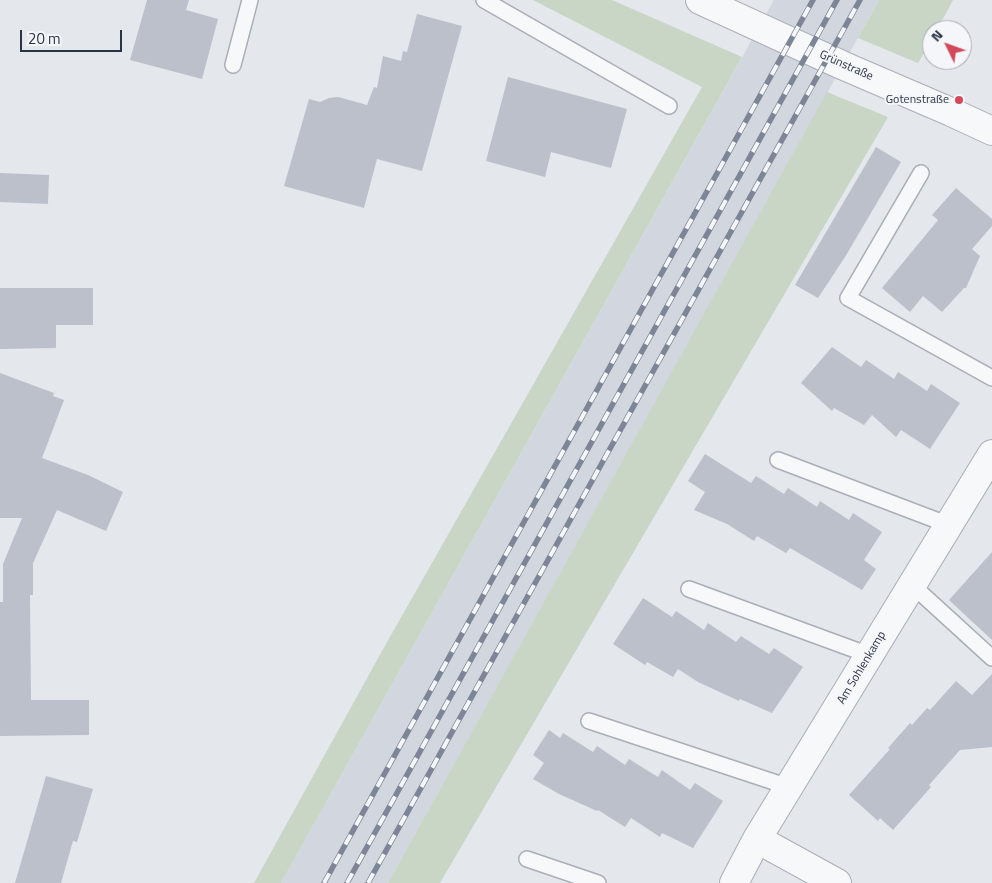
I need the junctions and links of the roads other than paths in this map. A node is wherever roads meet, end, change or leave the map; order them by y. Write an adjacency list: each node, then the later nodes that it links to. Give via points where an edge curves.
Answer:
1 (250, 0): 4 (lane)
2 (484, 0): 5 (lane)
3 (700, 0): 6 (street, Grünstraße)
4 (233, 65)
5 (669, 106)
6 (992, 131)
7 (921, 173): 8 (lane, via 848,298)
8 (992, 378)
9 (992, 454): 11 (street, Am Sohlenkamp)
10 (778, 460): 11 (lane)
11 (949, 525): 12 (street, Am Sohlenkamp)
12 (912, 585): 14 (street, Am Sohlenkamp); 15 (lane)
13 (689, 589): 14 (lane)
14 (869, 655): 17 (street, Am Sohlenkamp)
15 (992, 658)
16 (589, 721): 17 (lane)
17 (789, 787): 18 (street, Am Sohlenkamp)
18 (757, 839): 21 (street, Am Sohlenkamp); 22 (street)
19 (527, 859): 20 (lane)
20 (598, 883)
21 (734, 883)
22 (838, 883)

